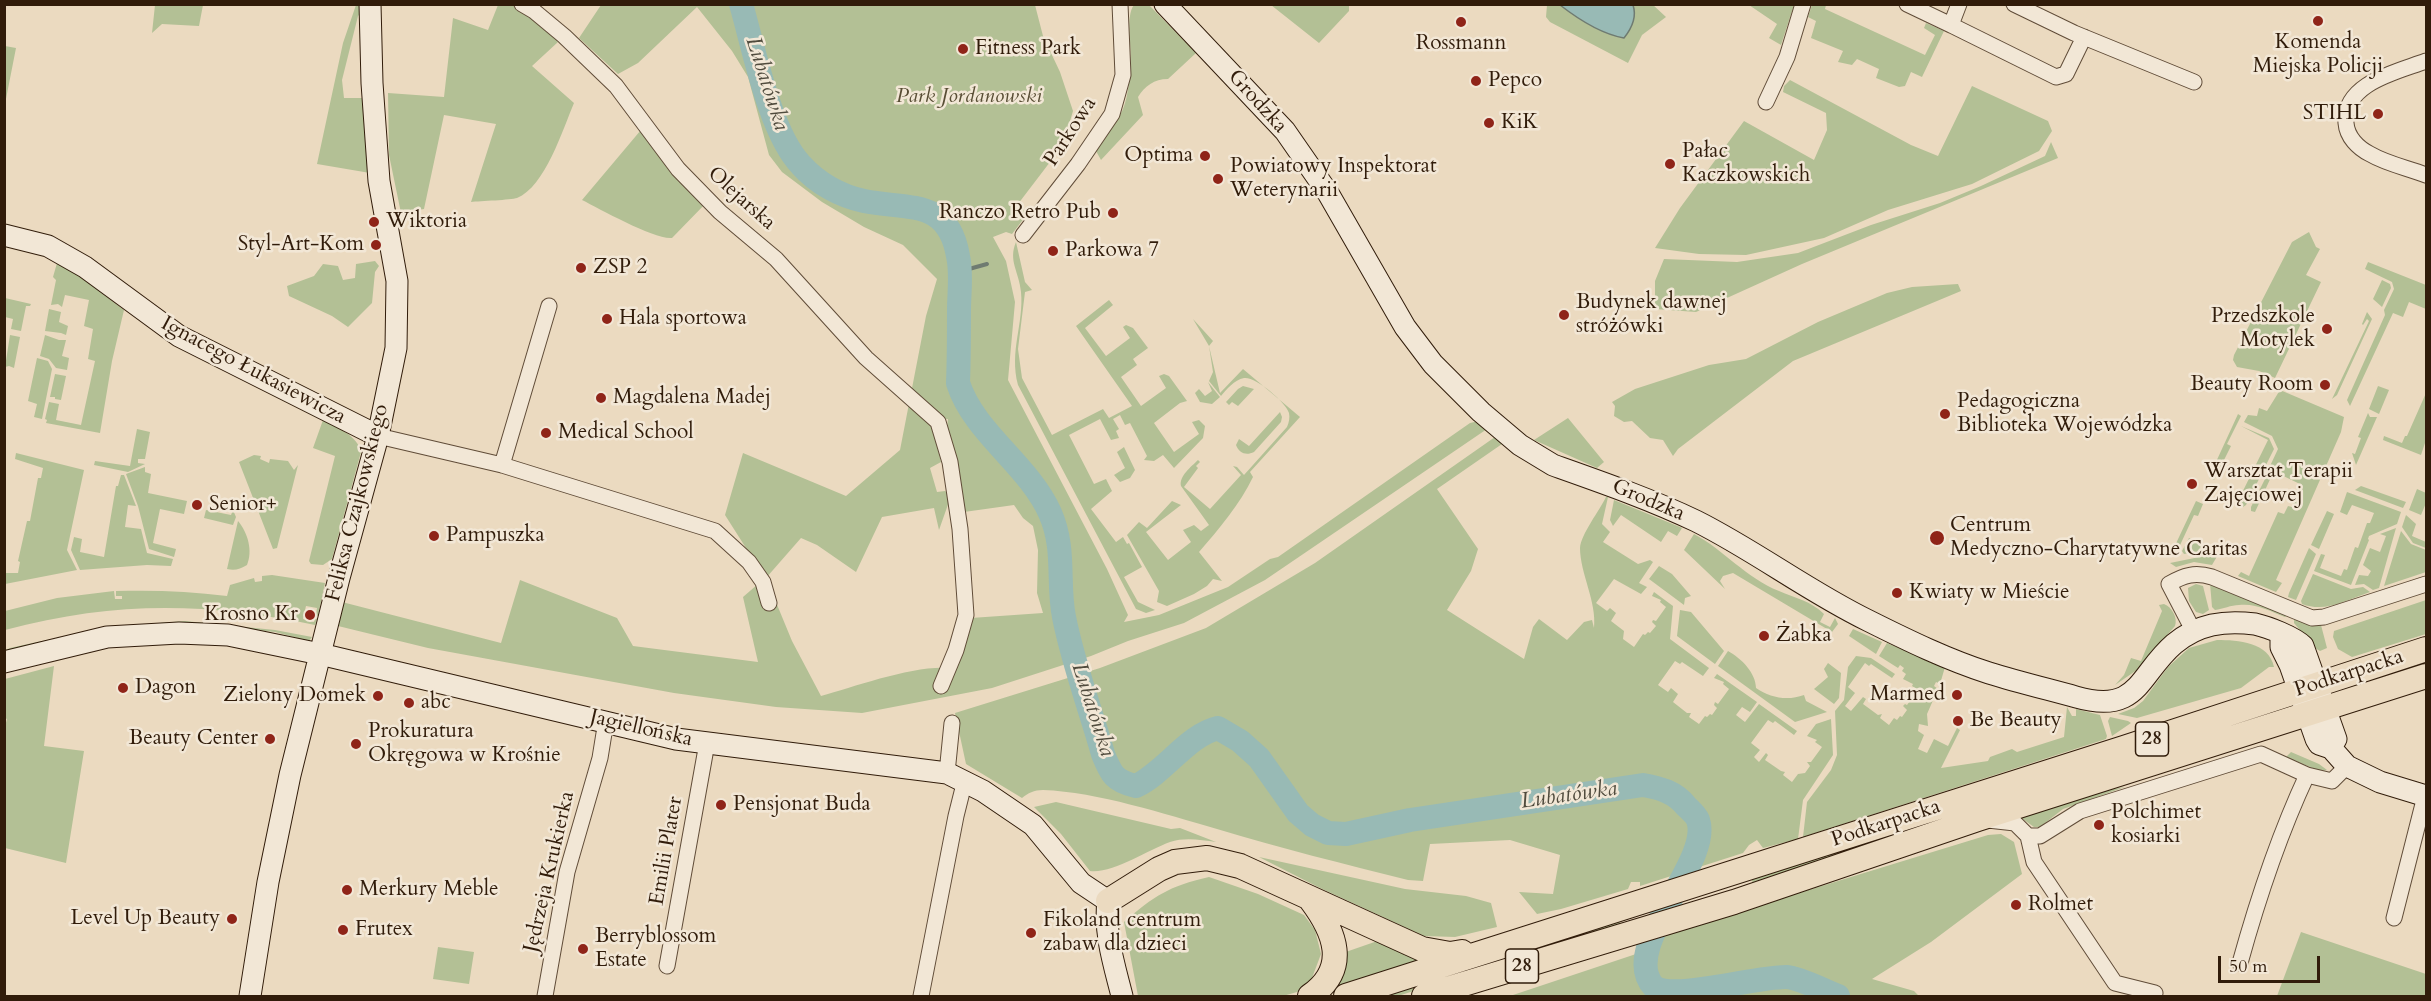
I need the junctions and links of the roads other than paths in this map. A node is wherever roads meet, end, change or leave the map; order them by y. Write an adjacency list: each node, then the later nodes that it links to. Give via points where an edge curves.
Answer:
1 (370, 4): 18 (street, Feliksa Czajkowskiego, via 379,181 397,281 396,348)
2 (522, 4): 27 (street, Olejarska, via 564,36 616,86 678,169 720,212 776,259 866,358 942,419 960,529 966,615)
3 (1120, 4): 16 (street, Parkowa, via 1123,75 1112,114)
4 (1165, 4): 22 (street, Grodzka, via 1285,131 1328,193 1406,327 1433,364 1481,412 1532,453 1696,522 1854,614 1947,657 1988,673 2081,699 2116,700 2129,695 2173,645)
5 (1803, 4): 13 (street, via 1787,57)
6 (1907, 4): 9 (street)
7 (1959, 4): 9 (street)
8 (2014, 4): 10 (street)
9 (1951, 25): 10 (street, via 2056,77 2066,74)
10 (2084, 37): 12 (street)
11 (2427, 61): 14 (street, via 2361,89 2346,111 2346,125 2357,145 2371,155)
12 (2194, 82)
13 (1766, 102)
14 (2427, 175)
15 (4, 235): 18 (street, Ignacego Łukasiewicza, via 48,246 85,267 179,336)
16 (1023, 235)
17 (549, 306): 19 (street)
18 (378, 436): 19 (street); 24 (street, Feliksa Czajkowskiego)
19 (502, 465): 21 (street, via 715,531 749,562 763,582)
20 (2427, 584): 22 (street, via 2312,618 2200,573 2189,574 2169,584)
21 (769, 603)
22 (2193, 630): 28 (street, Grodzka, via 2215,623 2239,622 2281,634 2281,647)
23 (2427, 649): 28 (main road, Podkarpacka / 28)
24 (320, 654): 25 (street, Jagiellońska, via 228,635 179,633 107,638); 30 (street, Jagiellońska); 46 (street, Feliksa Czajkowskiego, via 268,882)
25 (4, 662)
26 (2427, 676): 29 (main road, Podkarpacka / 28)
27 (941, 686)
28 (2308, 687): 29 (street, Grodzka); 42 (main road, Podkarpacka / 28)
29 (2316, 712): 33 (street, Grodzka, via 2319,744 2331,748); 37 (main road, Podkarpacka / 28)
30 (606, 722): 32 (street, Jagiellońska); 47 (street, Jędrzeja Krukierka, via 600,758 567,872)
31 (952, 723): 35 (street)
32 (707, 743): 35 (street, Jagiellońska); 44 (street, Emilii Plater)
33 (2347, 766): 34 (street, via 2332,781); 36 (street, via 2380,782)
34 (2307, 775): 38 (street, via 2261,754 2080,811 2040,836); 43 (street, via 2286,819)
35 (956, 777): 40 (street, Jagiellońska, via 1033,825 1081,883); 48 (street, via 956,816)
36 (2426, 796): 41 (street)
37 (1978, 819): 38 (street, via 2015,823); 52 (main road, Podkarpacka / 28, via 1734,902)
38 (2028, 836): 45 (street, via 2034,862 2115,983)
39 (1311, 900): 40 (main road, via 1240,866 1206,858 1175,862 1159,869); 42 (main road, via 1422,949 1450,954); 50 (main road, via 1325,919 1336,949 1328,977)
40 (1108, 901): 49 (street, via 1105,922)
41 (2394, 918)
42 (1494, 948): 51 (main road, Podkarpacka / 28)
43 (2240, 963)
44 (668, 966)
45 (2155, 993)
46 (250, 996)
47 (545, 996)
48 (921, 996)
49 (1122, 996)
50 (1310, 996)
51 (1346, 996)
52 (1424, 996)

